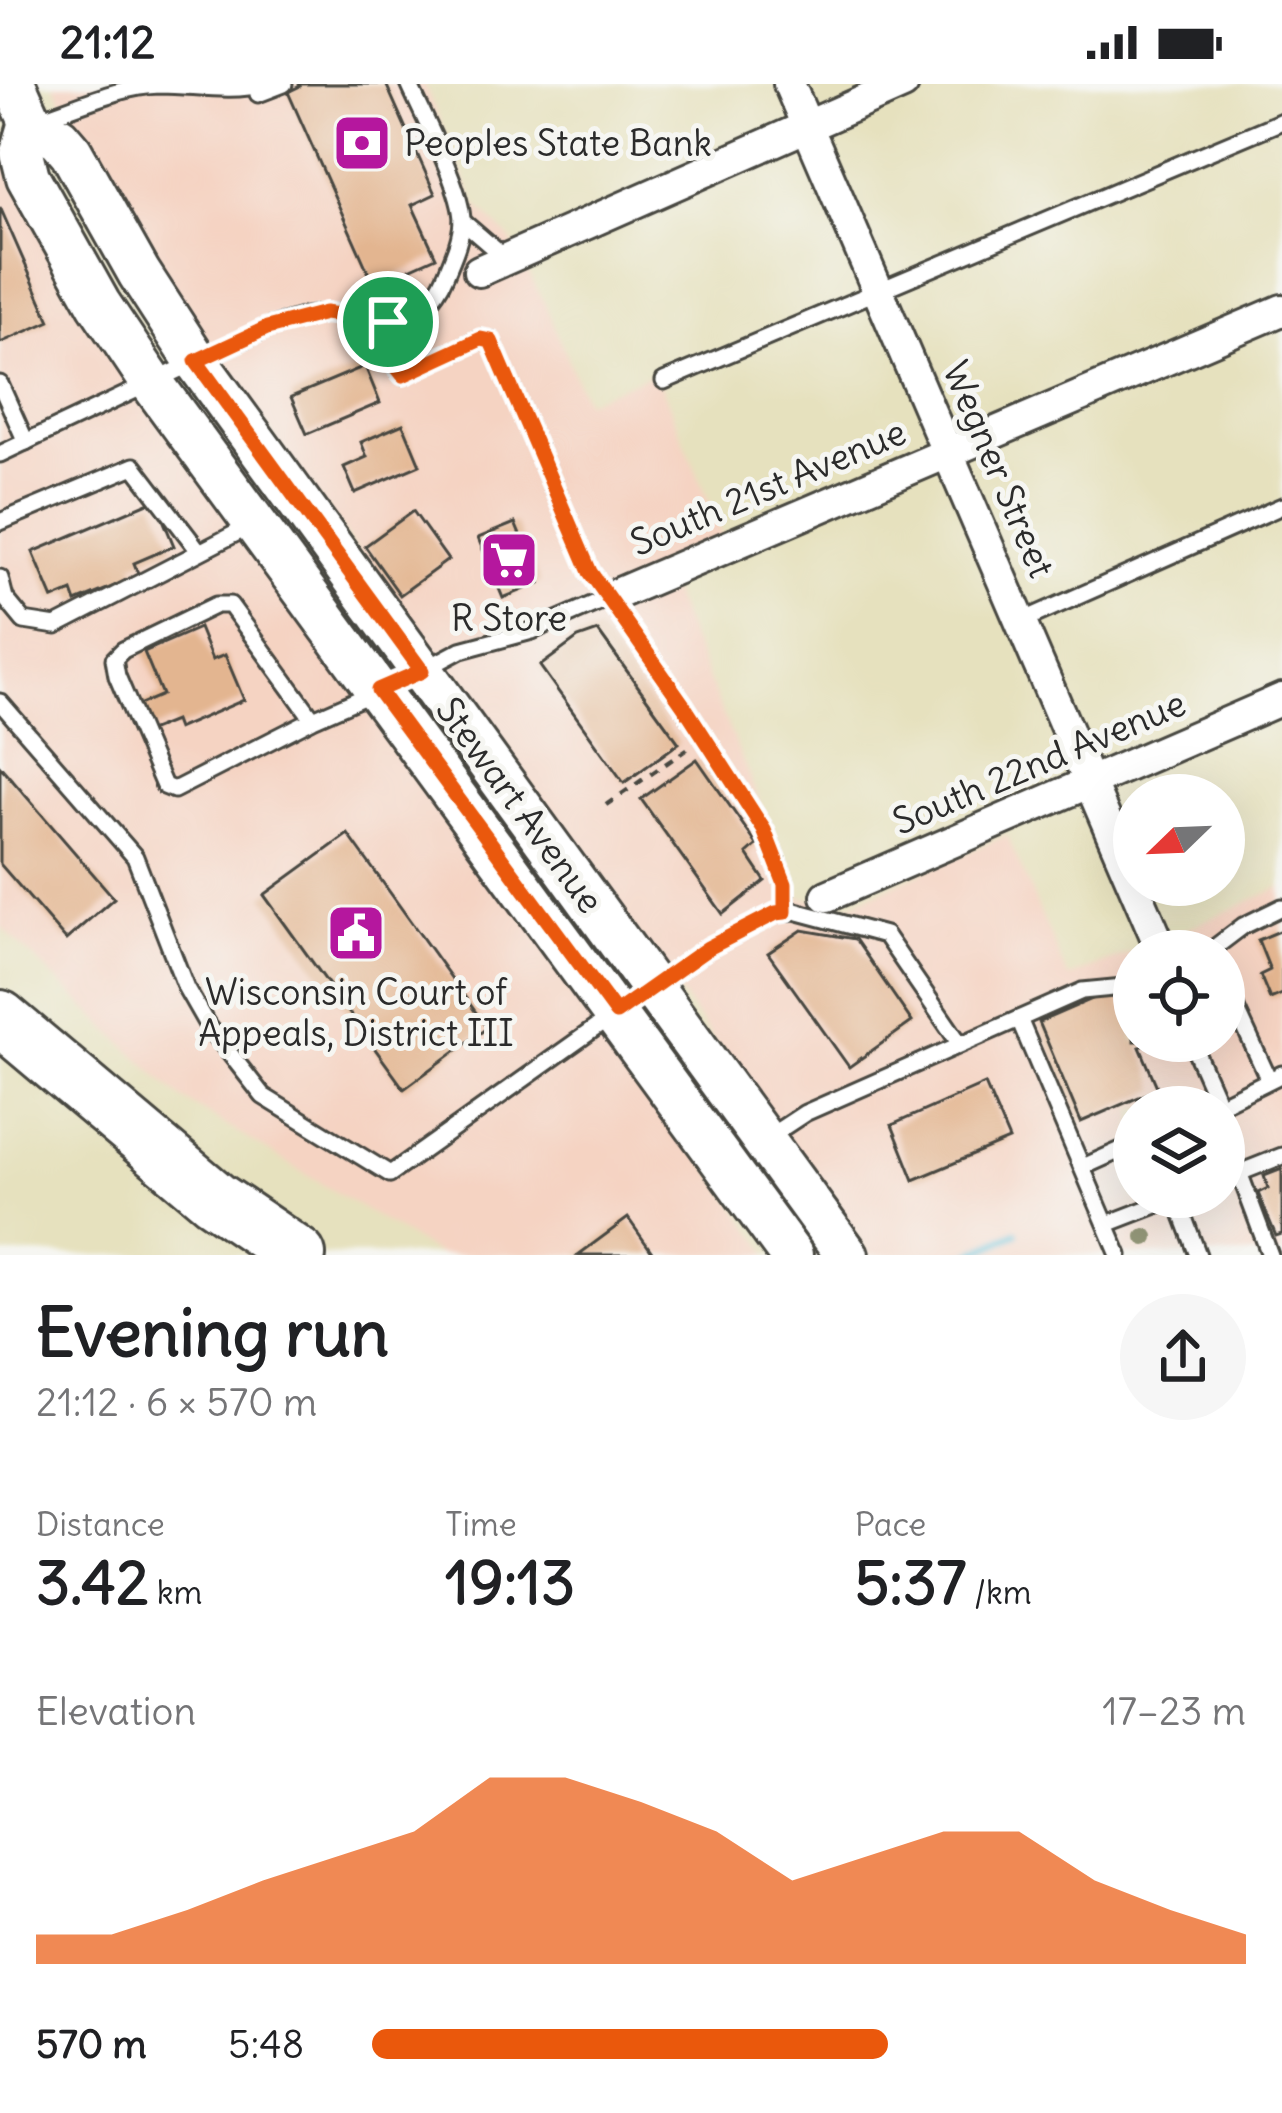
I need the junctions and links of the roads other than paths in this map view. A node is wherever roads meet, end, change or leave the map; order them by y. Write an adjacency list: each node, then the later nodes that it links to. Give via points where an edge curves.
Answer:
1 (265, 84): 6 (lane)
2 (284, 84): 6 (lane, via 241,98)
3 (409, 84): 10 (lane)
4 (789, 84): 9 (street, Wegner Street)
5 (903, 84): 9 (street)
6 (216, 85): 7 (lane)
7 (16, 99): 15 (street, Stewart Avenue, via 71,152); 17 (street, Stewart Avenue, via 32,184)
8 (1282, 121): 12 (lane)
9 (807, 125): 11 (street); 12 (street, Wegner Street)
10 (462, 221): 11 (lane); 14 (lane, via 439,290)
11 (492, 265)
12 (880, 292): 16 (lane); 20 (street, Wegner Street)
13 (1282, 310): 20 (street, South 21st Avenue)
14 (388, 322): 15 (lane, via 304,316); 27 (lane, via 403,375 491,341 574,537)
15 (196, 361): 17 (lane); 29 (street, Stewart Avenue)
16 (664, 381)
17 (152, 382): 19 (lane); 24 (street, Stewart Avenue)
18 (0, 384): 19 (lane)
19 (26, 442): 21 (lane)
20 (949, 452): 27 (street, South 21st Avenue); 28 (street, Wegner Street)
21 (0, 454)
22 (1282, 506): 28 (lane)
23 (0, 522): 25 (lane, via 134,466)
24 (255, 523): 25 (lane); 30 (street, Stewart Avenue)
25 (199, 551): 26 (lane, via 56,626 24,621)
26 (0, 578)
27 (612, 596): 29 (lane); 37 (lane, via 764,830 785,884)
28 (1022, 621): 34 (street, Wegner Street)
29 (422, 671): 30 (lane); 40 (street, Stewart Avenue)
30 (378, 690): 33 (lane); 42 (street, Stewart Avenue)
31 (1282, 699): 34 (street, South 22nd Avenue)
32 (0, 702): 42 (lane, via 135,856 186,988 263,1096 390,1174)
33 (313, 719): 33 (lane, via 170,791 114,659 230,604)
34 (1091, 782): 35 (street, South 22nd Avenue); 38 (street, Wegner Street)
35 (827, 896)
36 (1282, 907): 39 (lane)
37 (785, 912): 40 (lane, via 708,948); 46 (lane, via 885,934)
38 (1152, 930)
39 (1238, 930)
40 (653, 987): 42 (lane); 49 (street, Stewart Avenue)
41 (1113, 988): 44 (lane, via 1082,991)
42 (616, 1013): 59 (street, Stewart Avenue)
43 (0, 1018): 58 (highway, via 214,1198)
44 (1019, 1019): 46 (lane); 52 (lane)
45 (1245, 1021): 47 (lane)
46 (960, 1045): 49 (lane, via 805,1113)
47 (1275, 1077): 48 (lane)
48 (1245, 1092)
49 (764, 1140): 60 (street, Stewart Avenue)
50 (1113, 1153): 52 (lane)
51 (1282, 1156): 53 (lane)
52 (1083, 1167): 57 (lane)
53 (1245, 1170)
54 (1245, 1202): 63 (lane)
55 (1122, 1218): 57 (lane)
56 (1184, 1218): 62 (lane)
57 (1107, 1224): 61 (lane)
58 (298, 1255)
59 (790, 1255)
60 (847, 1255)
61 (1119, 1255)
62 (1198, 1255)
63 (1270, 1255)

